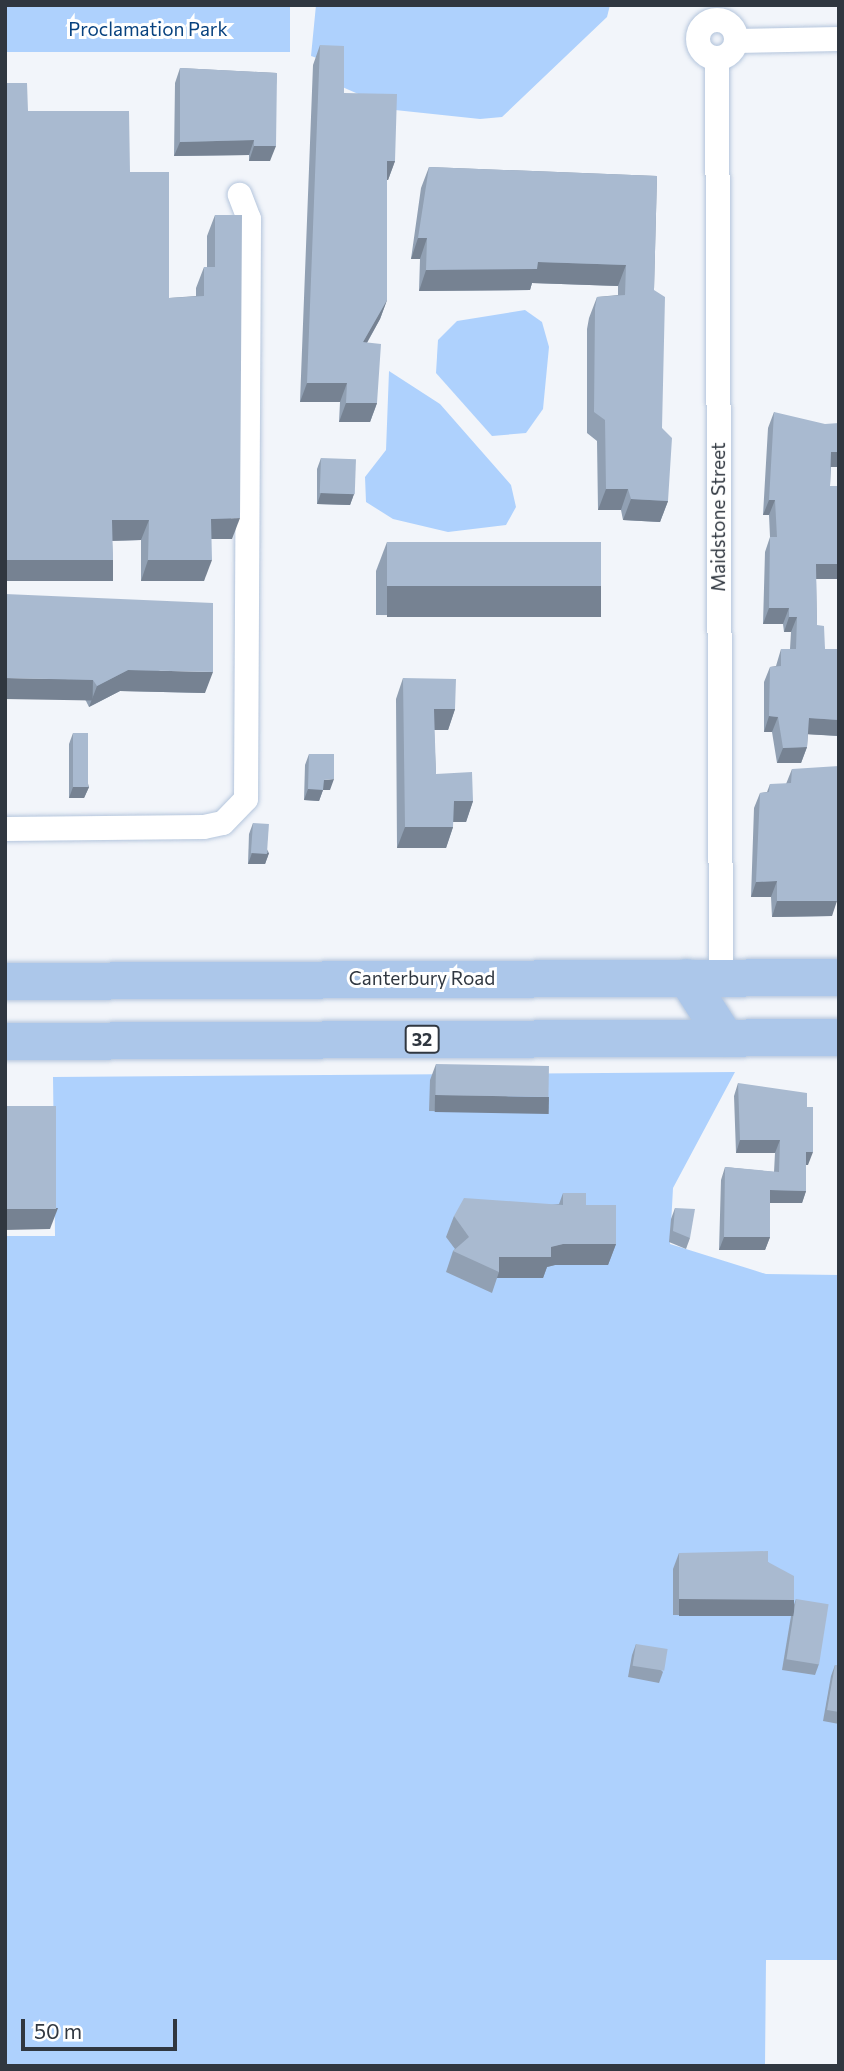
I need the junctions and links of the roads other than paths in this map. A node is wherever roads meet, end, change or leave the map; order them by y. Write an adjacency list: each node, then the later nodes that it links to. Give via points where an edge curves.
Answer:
1 (717, 13): 3 (street, via 731,26); 4 (street, via 697,38 703,52)
2 (839, 39): 3 (street)
3 (736, 41): 4 (street, via 730,53)
4 (717, 58): 7 (street, Maidstone Street)
5 (240, 195): 6 (street, via 249,245 246,799 223,823 204,827)
6 (5, 829)
7 (704, 977): 8 (main road, Canterbury Road); 9 (main road, Canterbury Road); 11 (main road)
8 (839, 977)
9 (5, 981)
10 (839, 1037): 11 (main road, 32)
11 (725, 1038): 12 (main road, 32)
12 (5, 1041)

